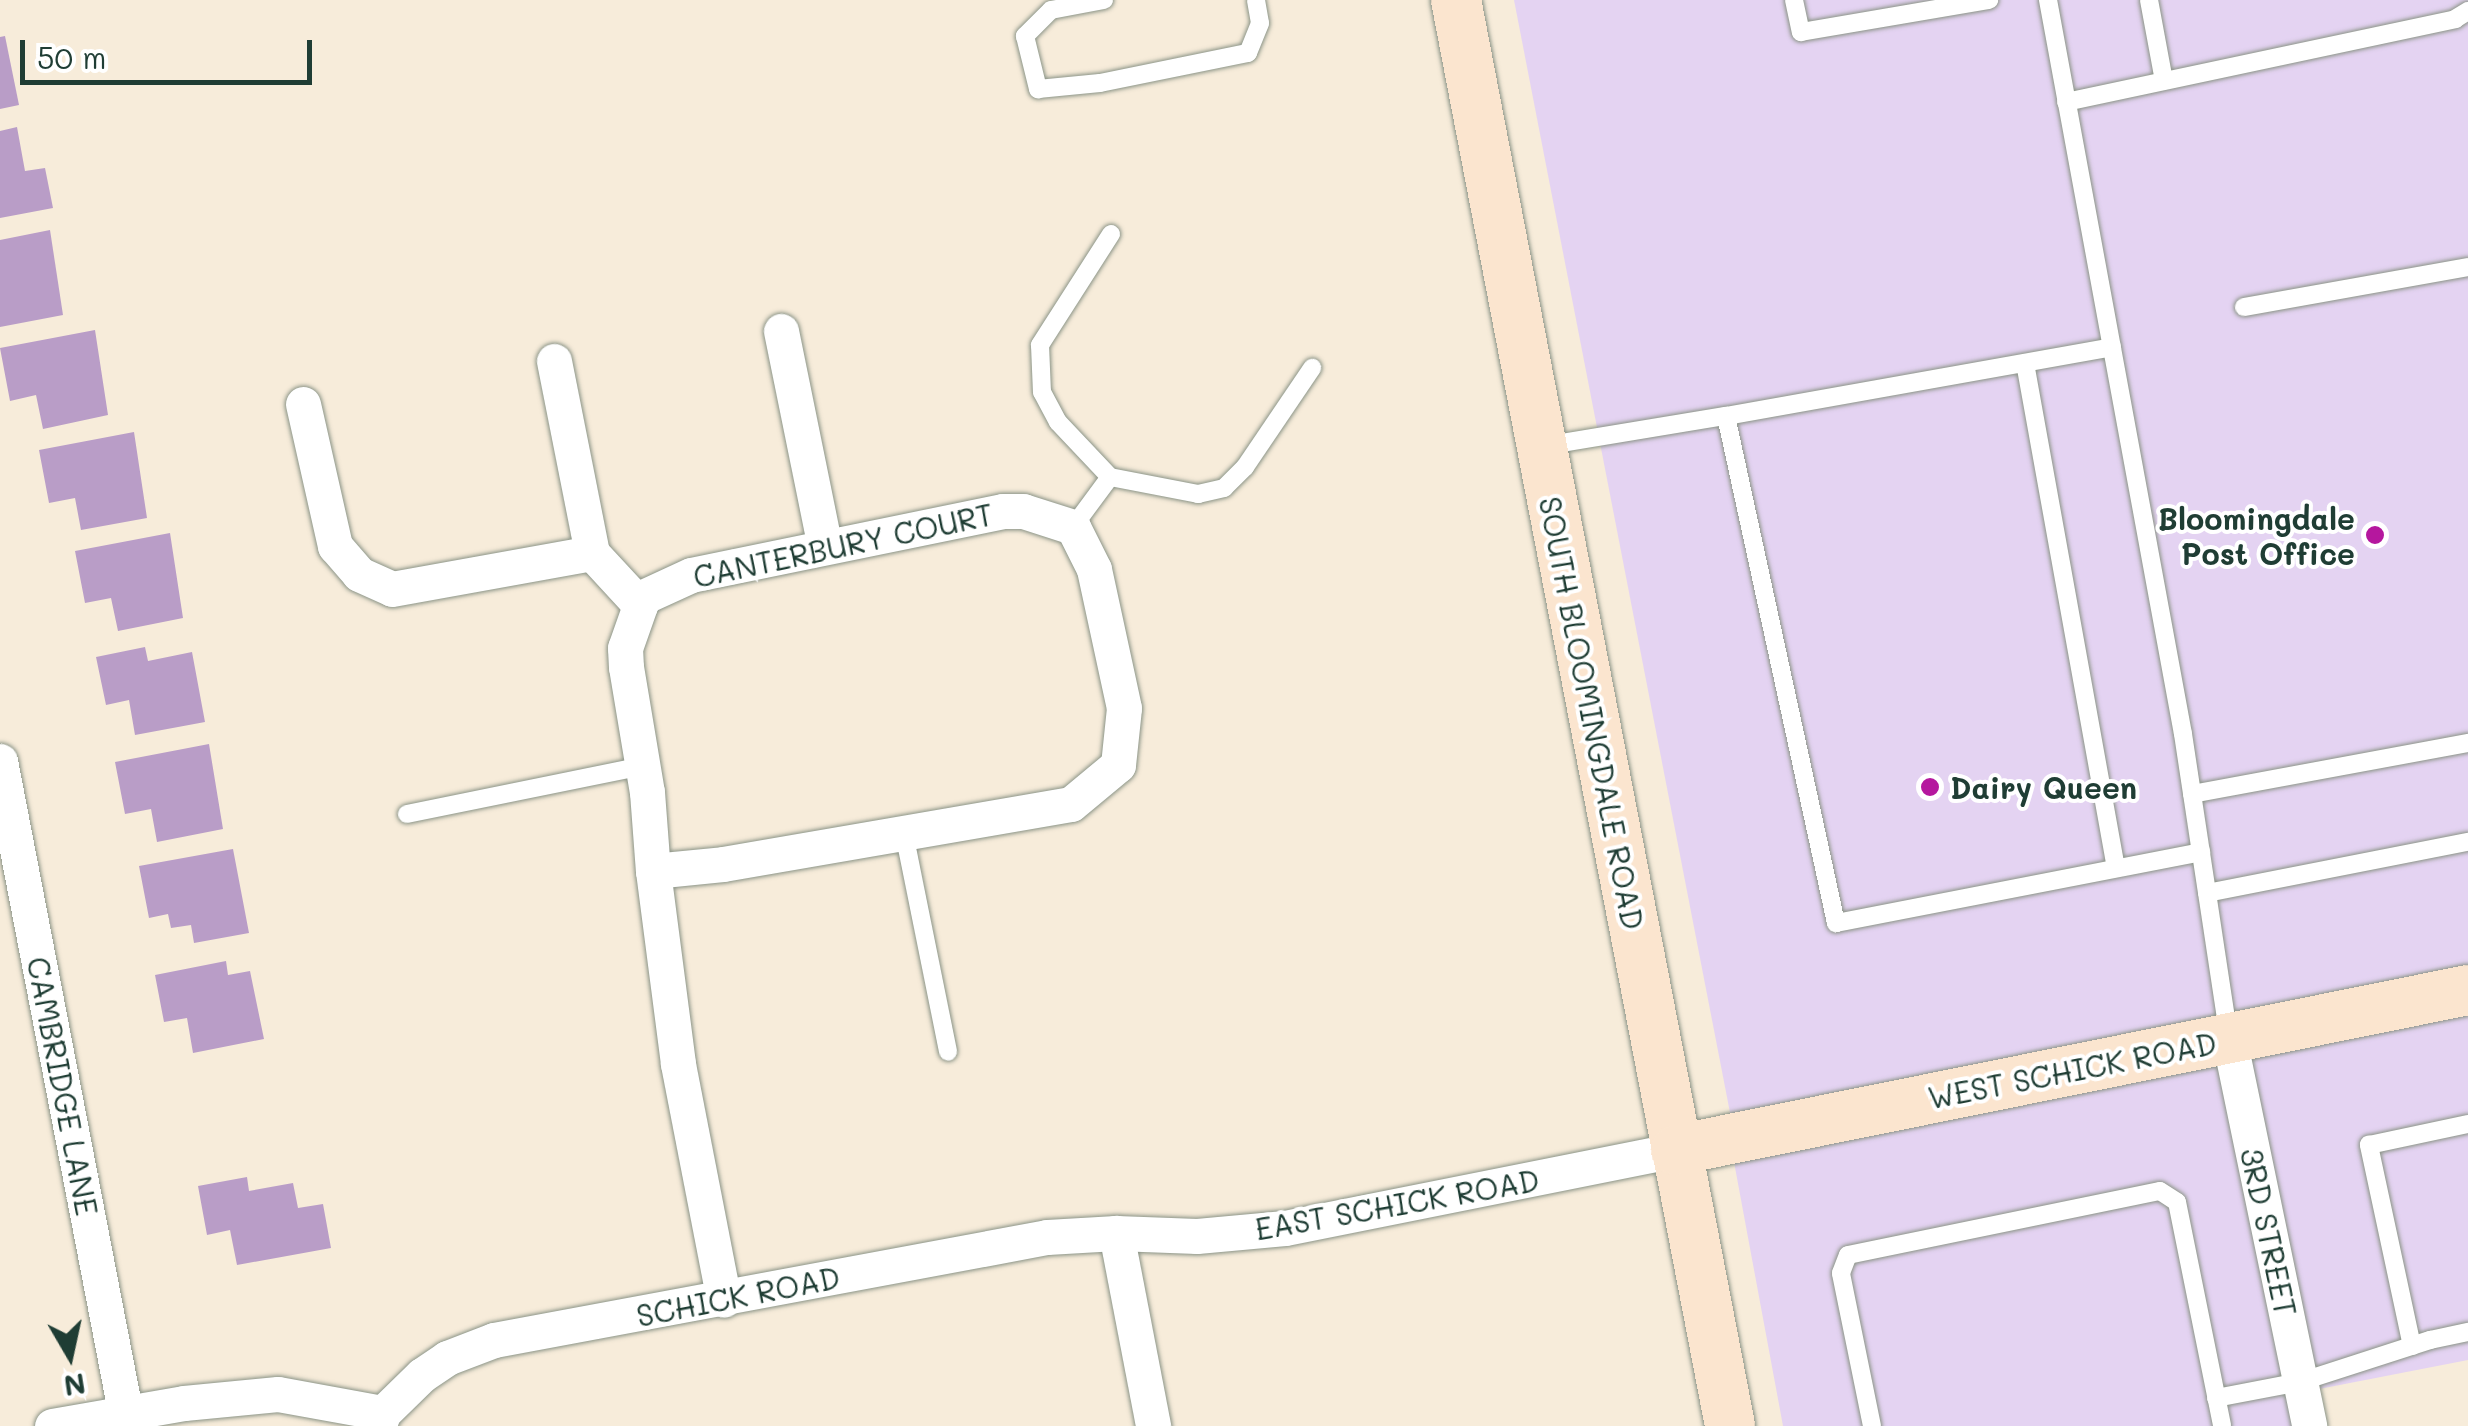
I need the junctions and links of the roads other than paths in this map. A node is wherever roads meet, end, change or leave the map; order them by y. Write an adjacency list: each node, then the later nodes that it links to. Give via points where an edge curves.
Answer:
1 (1104, 0): 2 (lane, via 1051,10 1025,36 1038,89 1248,53 1260,23)
2 (1256, 0)
3 (1456, 0): 21 (main road, SOUTH BLOOMINGDALE ROAD)
4 (1794, 0): 5 (lane, via 1800,32)
5 (1989, 0)
6 (2048, 0): 10 (lane)
7 (2148, 0): 9 (lane)
8 (2468, 10): 9 (lane, via 2455,20)
9 (2164, 81): 10 (lane)
10 (2066, 102): 15 (lane)
11 (1111, 234): 22 (lane, via 1040,345 1042,392 1058,422)
12 (2468, 267): 13 (lane)
13 (2244, 307)
14 (781, 331): 24 (street)
15 (2112, 347): 17 (lane); 30 (lane)
16 (554, 361): 25 (street)
17 (2025, 362): 20 (lane); 35 (lane)
18 (1312, 368): 22 (lane, via 1224,488 1198,494)
19 (303, 404): 25 (street, via 335,546 359,574 392,589)
20 (1726, 416): 21 (lane); 35 (lane, via 1836,923)
21 (1542, 446): 43 (main road, SOUTH BLOOMINGDALE ROAD)
22 (1110, 477): 23 (lane)
23 (1073, 527): 24 (street, CANTERBURY COURT, via 1003,510); 32 (street, via 1094,569 1124,708 1118,766 1071,804)
24 (825, 547): 26 (street, CANTERBURY COURT, via 691,574 643,596)
25 (592, 553): 26 (street)
26 (640, 605): 29 (street, via 625,648)
27 (2468, 742): 30 (lane)
28 (0, 761): 37 (street, CAMBRIDGE LANE)
29 (644, 766): 31 (lane); 36 (street)
30 (2192, 794): 34 (lane)
31 (407, 814)
32 (904, 833): 36 (street); 41 (lane)
33 (2468, 842): 38 (lane)
34 (2201, 852): 35 (lane); 38 (lane)
35 (2116, 868)
36 (653, 870): 45 (street, via 678,1064)
37 (11, 877): 50 (street, CAMBRIDGE LANE)
38 (2208, 893): 40 (lane)
39 (2468, 990): 40 (main road, WEST SCHICK ROAD)
40 (2230, 1038): 43 (main road, WEST SCHICK ROAD); 48 (street, 3RD STREET)
41 (948, 1052)
42 (2468, 1124): 47 (lane, via 2369,1146)
43 (1676, 1150): 44 (street, EAST SCHICK ROAD, via 1286,1228 1197,1236); 54 (main road, SOUTH BLOOMINGDALE ROAD)
44 (1116, 1233): 45 (street, SCHICK ROAD, via 1012,1243); 53 (street)
45 (724, 1300): 51 (street, SCHICK ROAD, via 494,1340 447,1358)
46 (2468, 1332): 47 (lane)
47 (2412, 1346): 48 (lane)
48 (2300, 1382): 49 (lane); 57 (street, 3RD STREET)
49 (2216, 1398): 55 (lane, via 2177,1202 2160,1191 1848,1255 1842,1273); 56 (lane)
50 (125, 1411): 51 (street, via 278,1394); 52 (street)
51 (381, 1420)
52 (52, 1426)
53 (1152, 1426)
54 (1730, 1426)
55 (1872, 1426)
56 (2222, 1426)
57 (2309, 1426)

